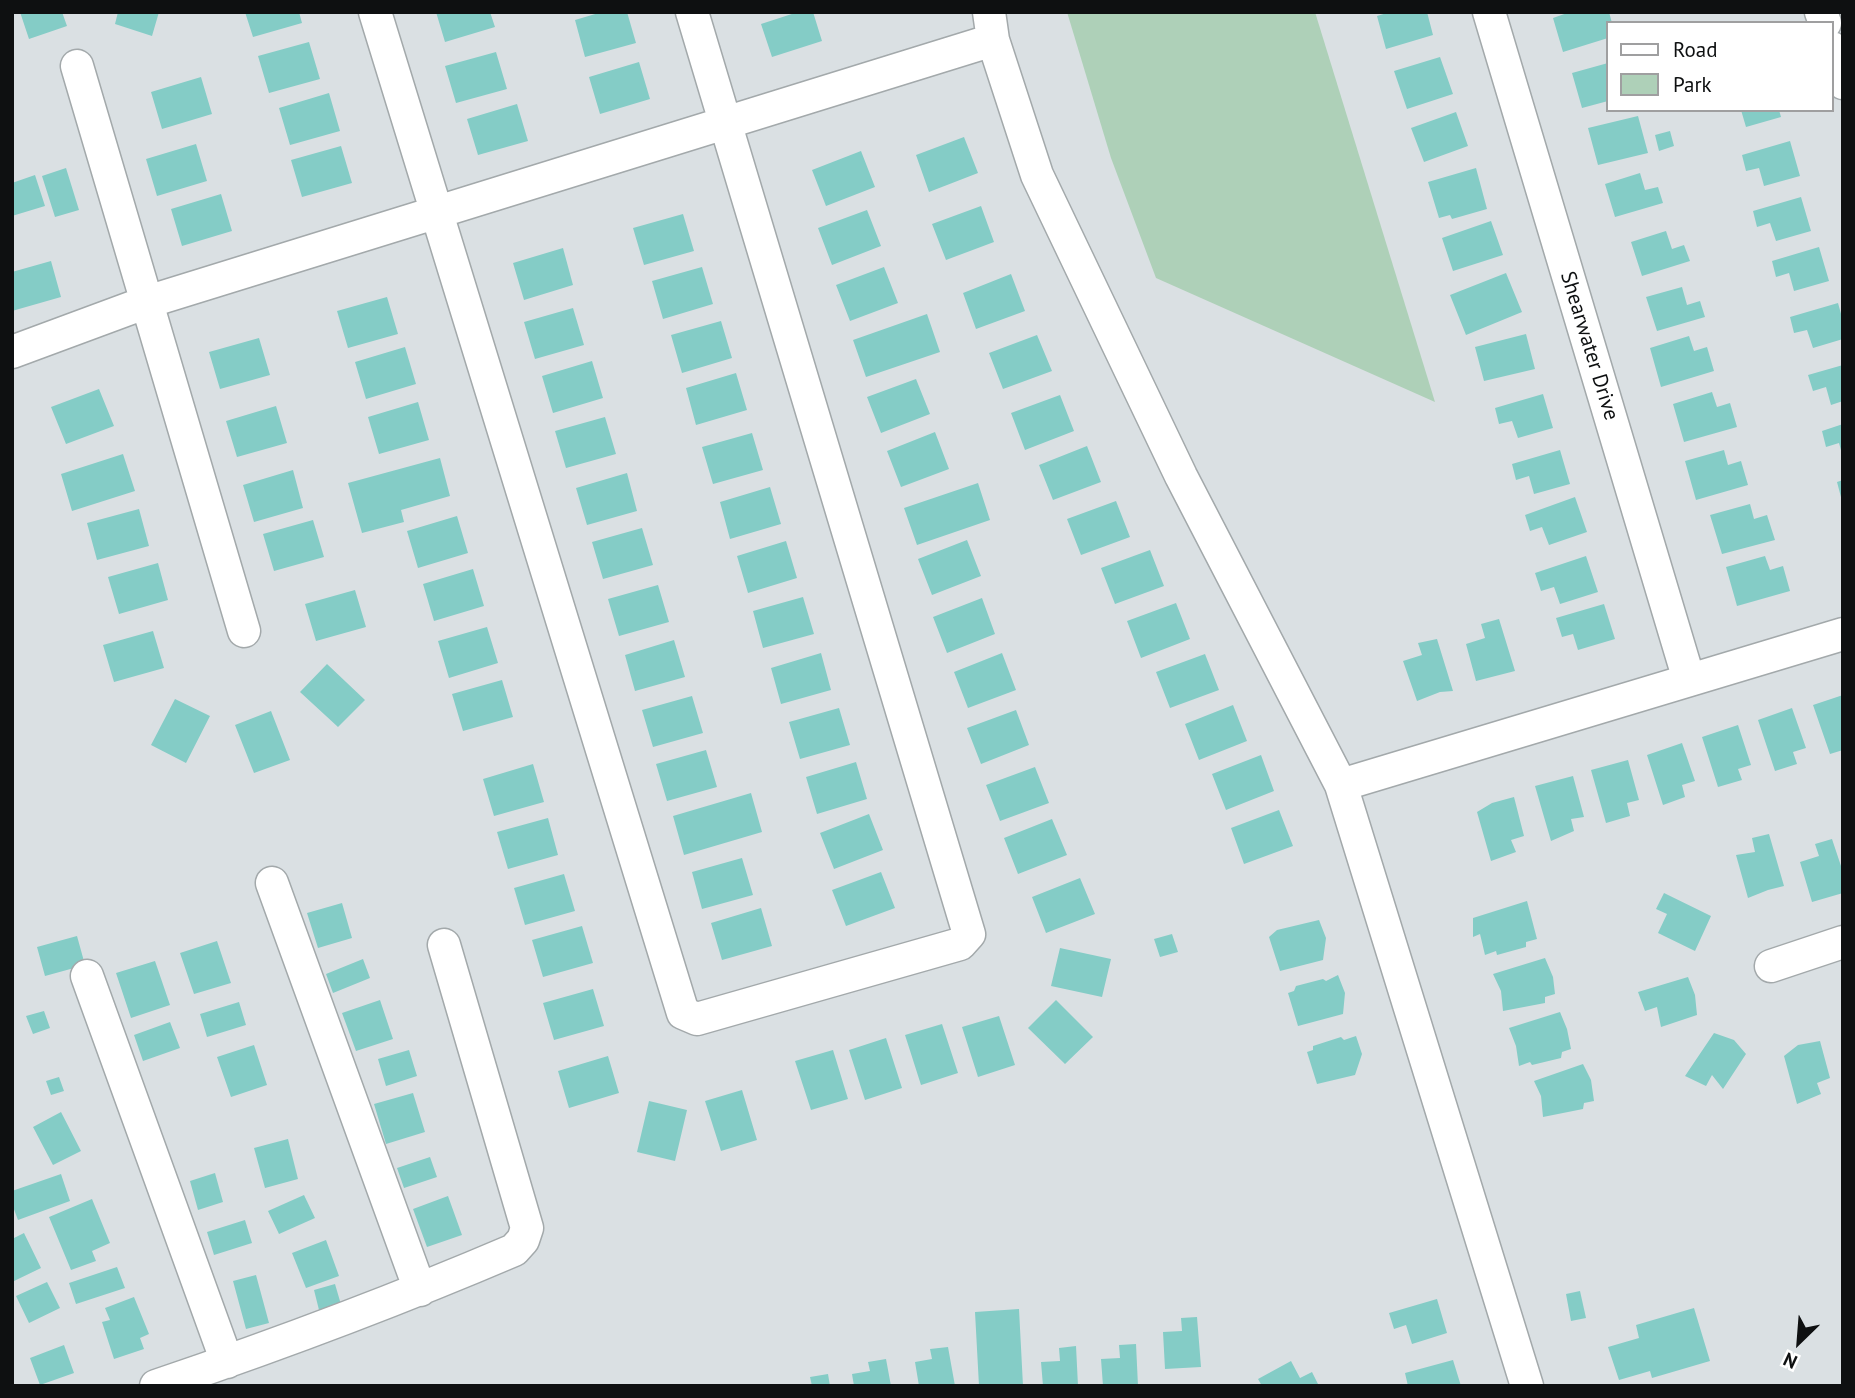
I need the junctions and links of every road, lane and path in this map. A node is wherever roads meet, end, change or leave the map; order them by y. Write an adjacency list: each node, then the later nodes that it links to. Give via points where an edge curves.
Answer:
1 (375, 12): 9 (street)
2 (692, 12): 8 (street)
3 (1489, 12): 14 (street, Shearwater Drive)
4 (991, 26): 8 (street); 15 (street, via 1037,175 1181,476)
5 (1834, 54): 7 (street)
6 (77, 66): 10 (street)
7 (1843, 83)
8 (725, 123): 9 (street); 9 (street, via 969,934 960,944 697,1018 683,1013)
9 (437, 212): 10 (street)
10 (147, 302): 11 (street); 12 (street)
11 (12, 352)
12 (244, 631)
13 (1843, 634): 14 (street)
14 (1689, 681): 15 (street)
15 (1341, 785): 24 (street)
16 (272, 883): 21 (street)
17 (1843, 942): 19 (street)
18 (444, 945): 21 (street, via 527,1228 514,1250)
19 (1771, 966)
20 (87, 976): 22 (street)
21 (419, 1290): 22 (street)
22 (227, 1362): 23 (street)
23 (156, 1386)
24 (1527, 1386)

